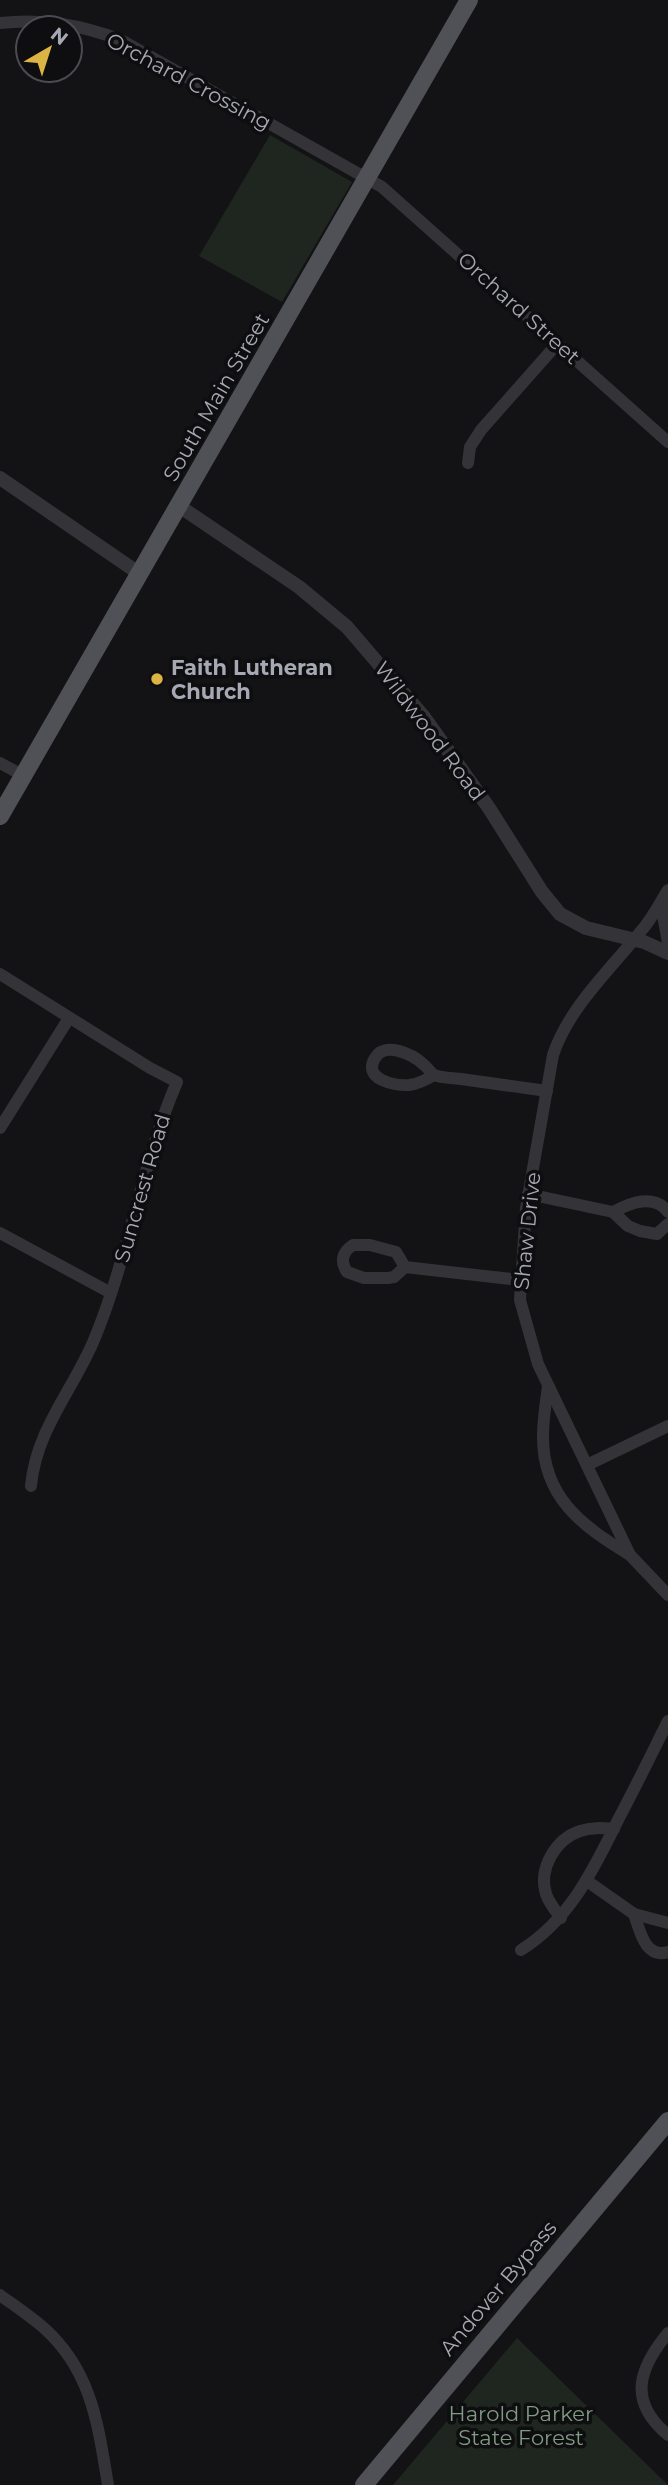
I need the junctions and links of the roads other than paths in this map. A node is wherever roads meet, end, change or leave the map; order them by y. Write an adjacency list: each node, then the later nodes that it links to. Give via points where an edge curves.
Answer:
1 (469, 0): 3 (main road, South Main Street)
2 (0, 23): 3 (street, Orchard Crossing, via 64,23 121,40)
3 (368, 177): 4 (street, Orchard Street); 8 (main road, South Main Street)
4 (558, 343): 5 (street, Orchard Street); 6 (street, via 481,430 470,447)
5 (668, 442)
6 (468, 463)
7 (0, 478): 9 (street)
8 (179, 506): 9 (main road, South Main Street); 14 (street, Wildwood Road, via 312,596 367,648 424,717 560,914 586,928)
9 (140, 574): 11 (main road, South Main Street)
10 (0, 763): 11 (street)
11 (24, 776): 12 (main road, South Main Street)
12 (0, 816)
13 (667, 891): 14 (street, Shaw Drive); 15 (street, via 663,915)
14 (634, 940): 16 (street, Wildwood Road); 20 (street, Shaw Drive, via 563,1030)
15 (668, 943)
16 (668, 953)
17 (0, 974): 18 (street, Suncrest Road)
18 (69, 1018): 21 (street); 29 (street, Suncrest Road, via 177,1082 163,1114)
19 (433, 1075): 20 (street)
20 (547, 1091): 22 (street, Shaw Drive)
21 (0, 1128)
22 (528, 1194): 23 (street); 28 (street, Shaw Drive)
23 (613, 1212): 24 (street, via 646,1201 658,1202); 25 (street, via 640,1231 657,1234)
24 (668, 1212)
25 (668, 1224)
26 (0, 1233): 29 (street)
27 (405, 1267): 27 (street, via 393,1251 363,1244 349,1247 343,1259 347,1272 364,1278 391,1278); 28 (street)
28 (520, 1280): 30 (street, Shaw Drive, via 520,1300)
29 (111, 1293): 33 (street, Suncrest Road, via 94,1341 47,1427)
30 (548, 1386): 32 (street, Shaw Drive); 34 (street, via 544,1453 556,1489 581,1523)
31 (668, 1426): 32 (street)
32 (587, 1465): 34 (street, Shaw Drive)
33 (31, 1486)
34 (630, 1555): 35 (street, Shaw Drive)
35 (668, 1595)
36 (668, 1721): 37 (street)
37 (614, 1829): 38 (street); 40 (street, via 598,1827 573,1834 549,1859 546,1895)
38 (587, 1881): 39 (street); 40 (street)
39 (634, 1914): 41 (street); 43 (street, via 649,1949)
40 (561, 1918): 42 (street)
41 (668, 1923)
42 (521, 1950)
43 (668, 1952)
44 (668, 2121): 49 (main road, Andover Bypass)
45 (0, 2295): 48 (street, via 44,2328 74,2362 94,2407)
46 (668, 2333): 47 (street, via 646,2363 642,2386 646,2409)
47 (668, 2435)
48 (108, 2485)
49 (363, 2485)

